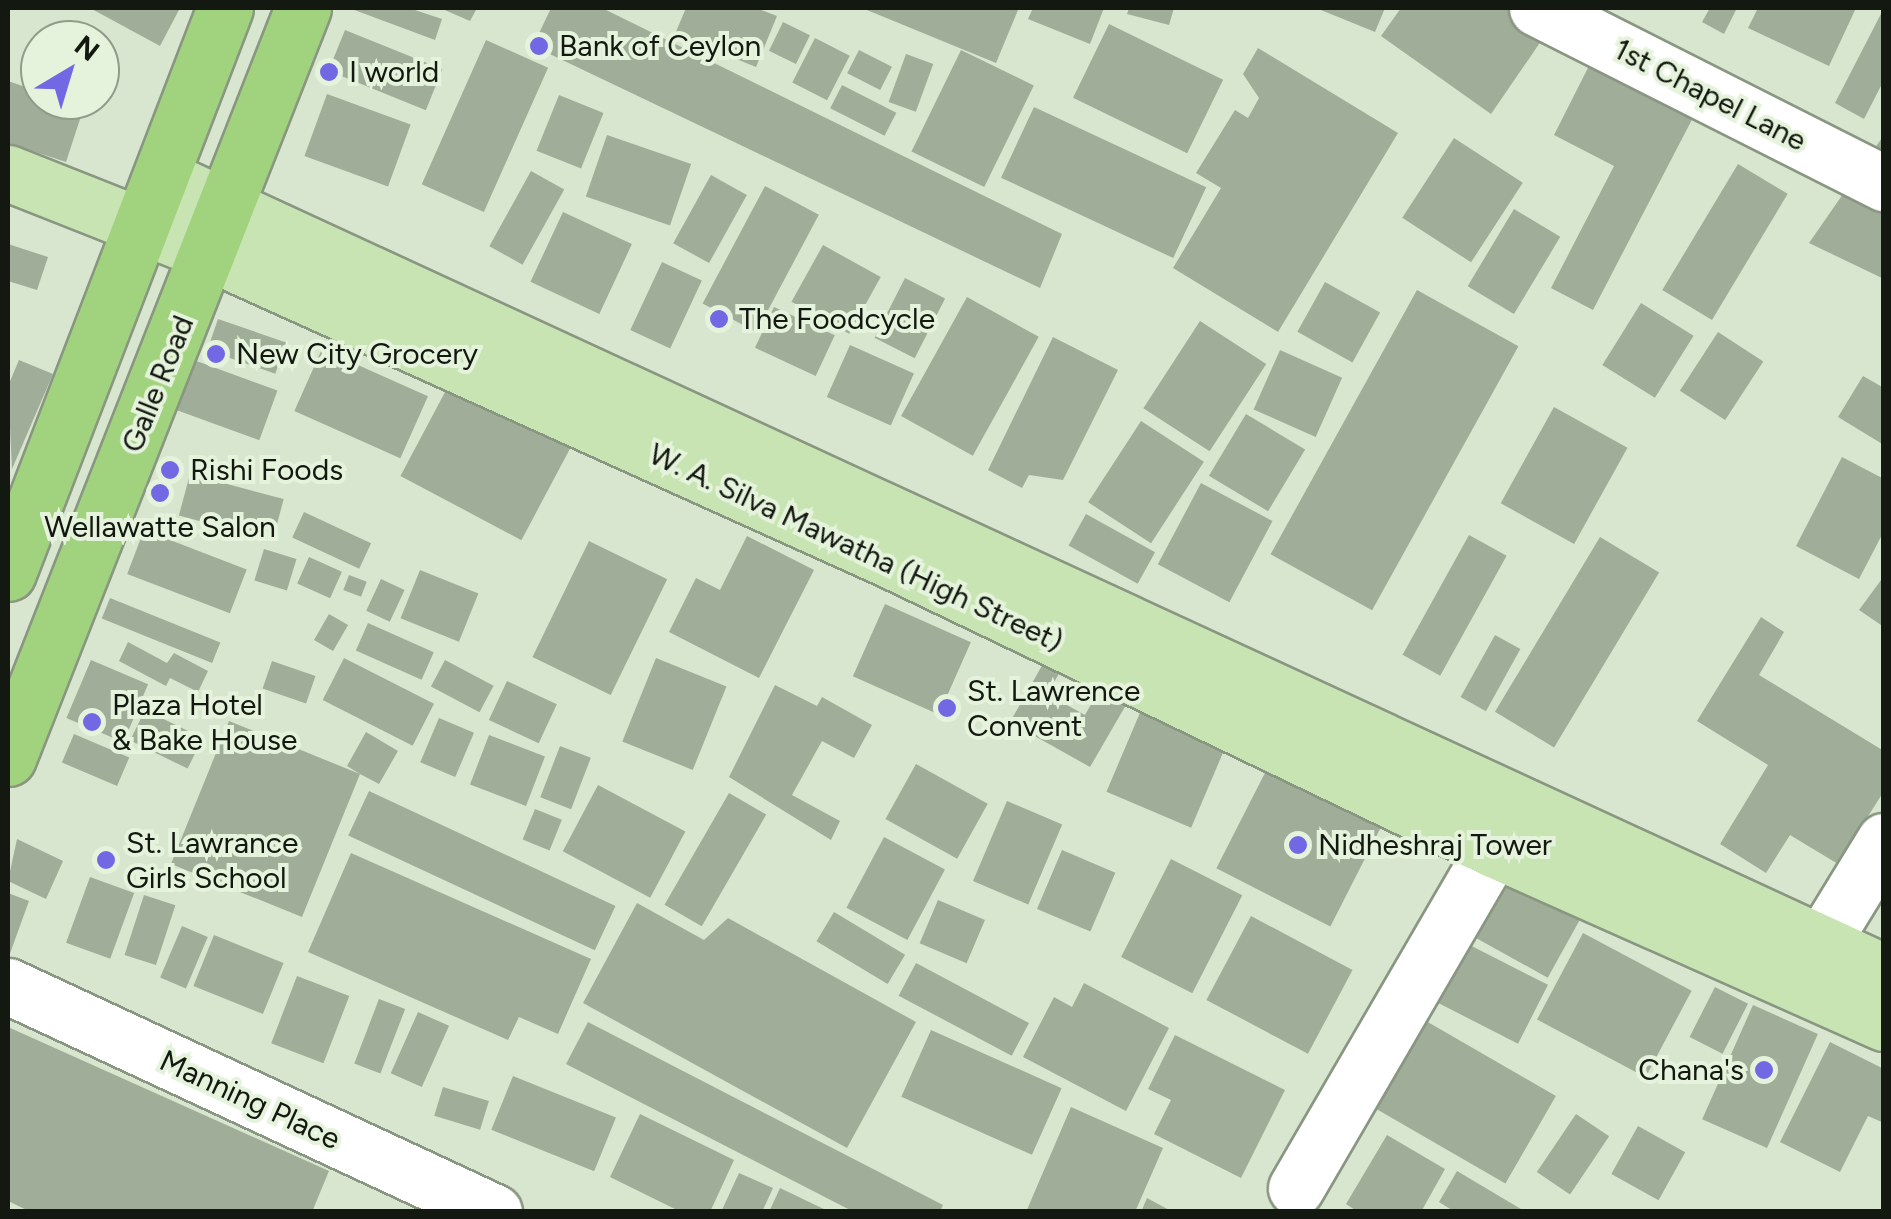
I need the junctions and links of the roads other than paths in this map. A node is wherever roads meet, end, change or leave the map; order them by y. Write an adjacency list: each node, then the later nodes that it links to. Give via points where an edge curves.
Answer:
1 (225, 8): 6 (highway)
2 (303, 8): 7 (highway, Galle Road)
3 (1537, 8): 5 (street, 1st Chapel Lane)
4 (8, 173): 6 (main road)
5 (1884, 182)
6 (153, 202): 7 (main road); 8 (highway)
7 (217, 229): 9 (highway, Galle Road); 11 (main road, W. A. Silva Mawatha (High Street)); 12 (main road, W. A. Silva Mawatha (High Street))
8 (8, 573)
9 (8, 758)
10 (1884, 841): 12 (street)
11 (1493, 849): 15 (main road, W. A. Silva Mawatha (High Street)); 16 (street)
12 (1821, 944): 13 (main road, W. A. Silva Mawatha (High Street))
13 (1884, 972)
14 (8, 986): 17 (street, Manning Place)
15 (1884, 1023)
16 (1296, 1188)
17 (494, 1212)

